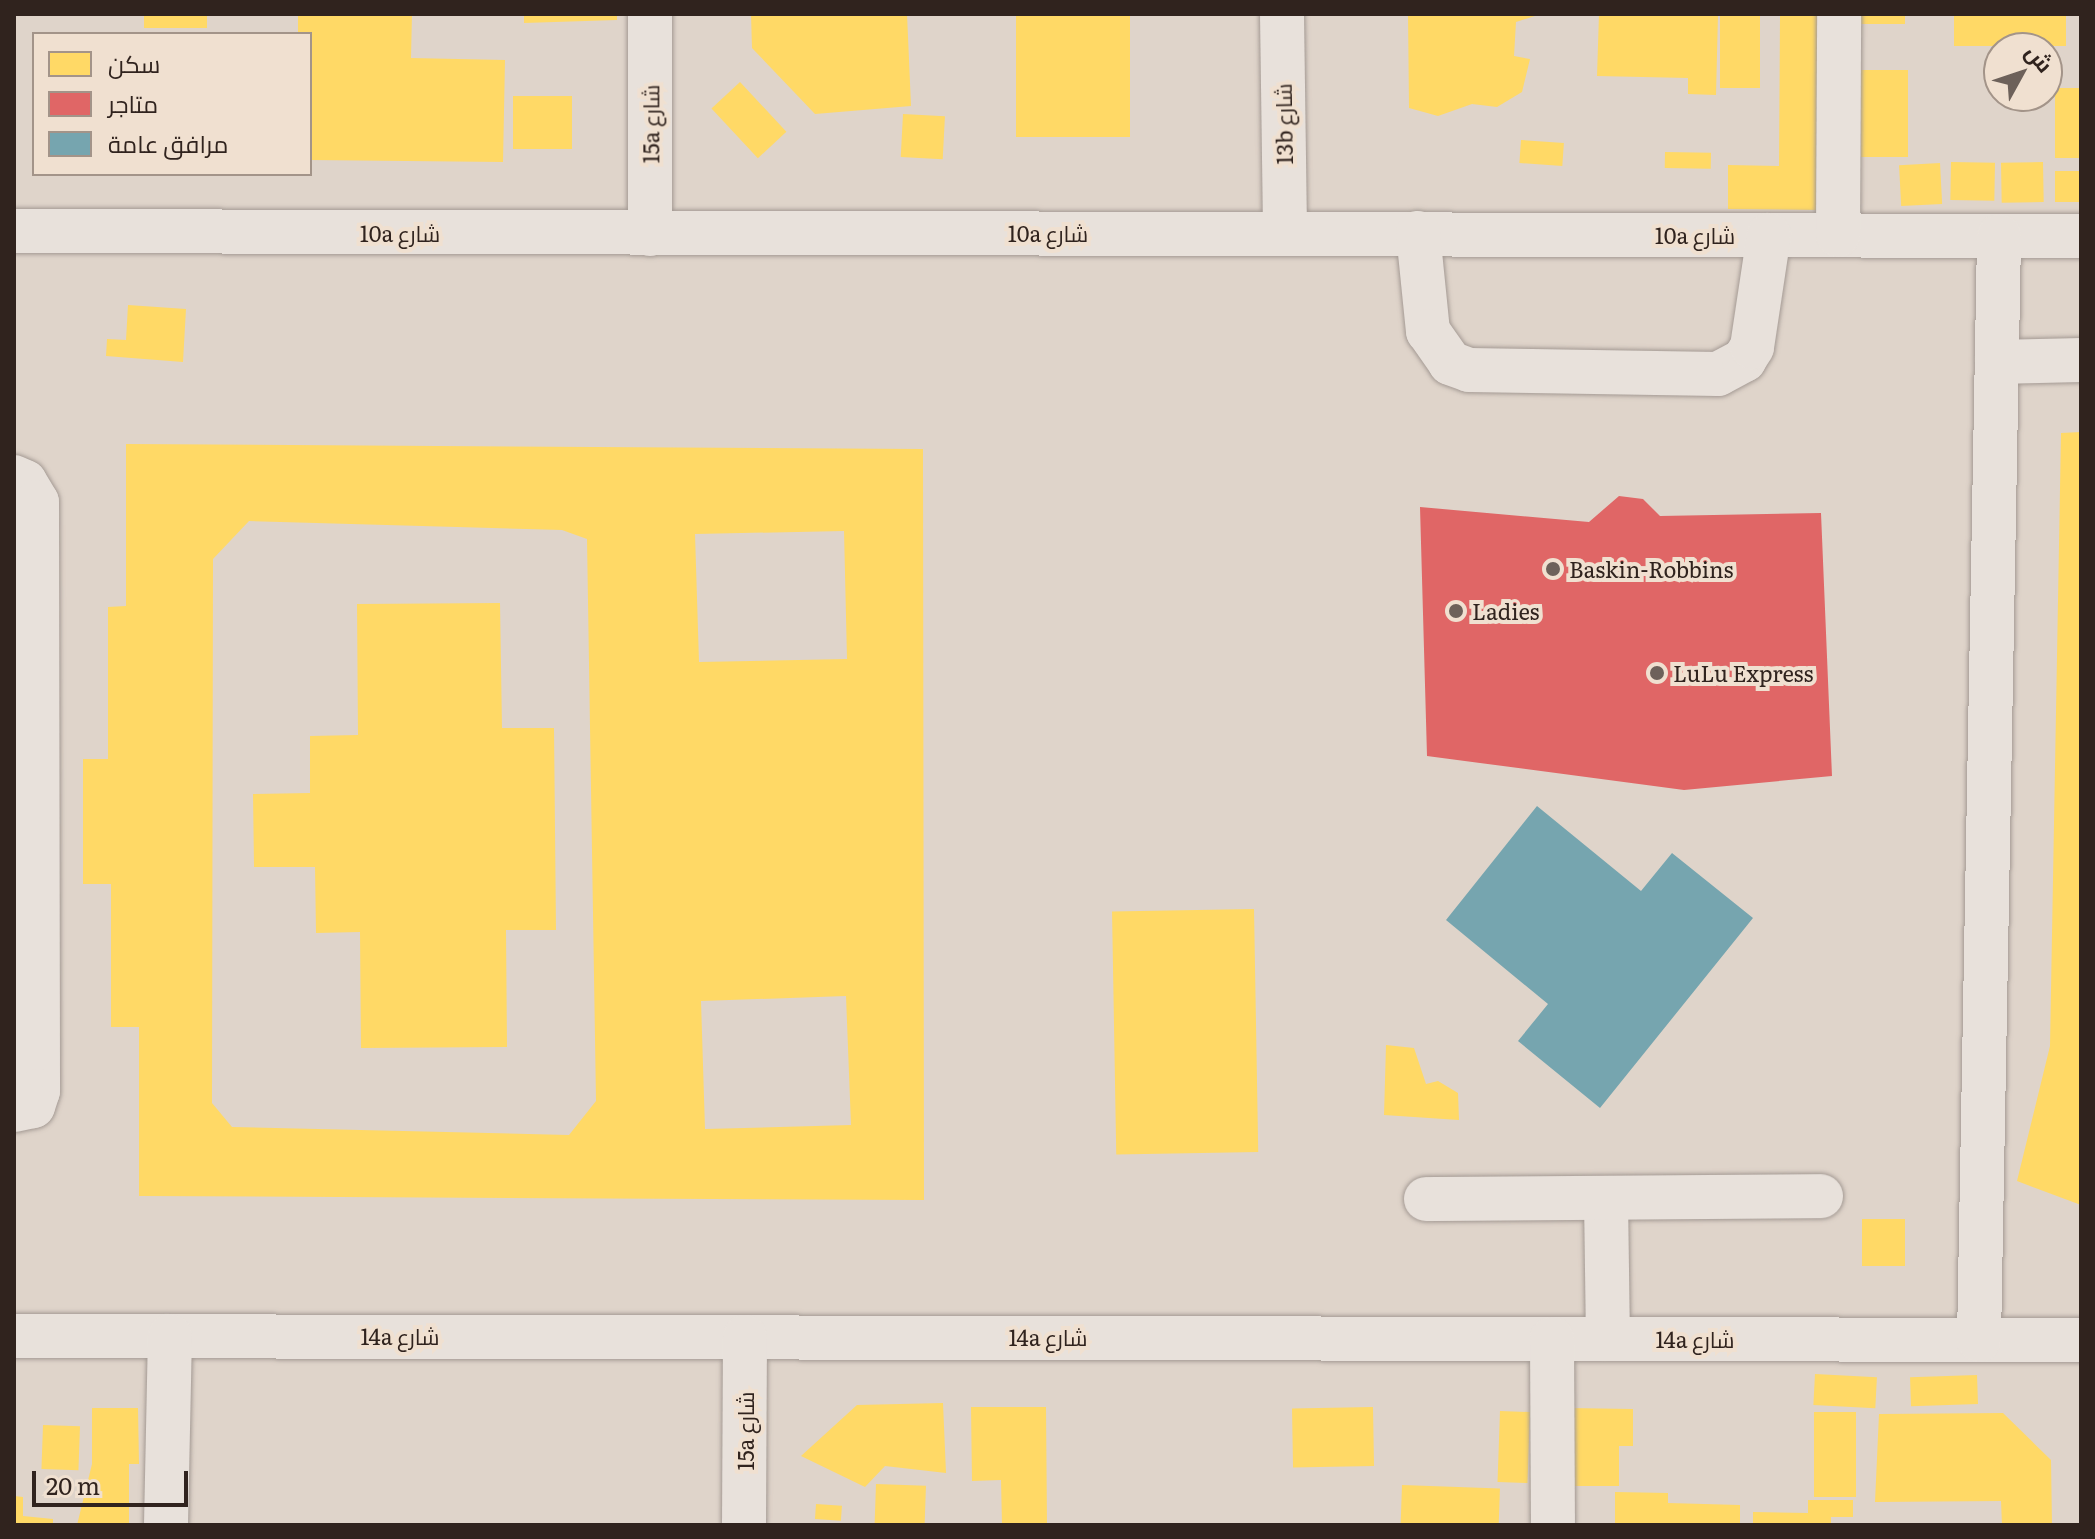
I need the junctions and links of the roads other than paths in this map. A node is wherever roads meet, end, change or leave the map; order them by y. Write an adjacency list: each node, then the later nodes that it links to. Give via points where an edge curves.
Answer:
1 (650, 14): 7 (street, 15a شارع)
2 (1282, 14): 5 (street, 13b شارع)
3 (1839, 14): 9 (street)
4 (14, 231): 7 (street, 10a شارع)
5 (1285, 233): 6 (street, 10a شارع); 7 (street, 10a شارع)
6 (1418, 233): 8 (street, 10a شارع); 8 (street, via 1428,331 1450,363 1469,370 1718,374 1744,360 1752,347)
7 (650, 234)
8 (1769, 235): 9 (street, 10a شارع)
9 (1838, 235): 10 (street, 10a شارع)
10 (1999, 236): 11 (street, 10a شارع); 13 (street)
11 (2081, 236)
12 (2081, 360): 13 (street)
13 (1997, 362): 24 (street)
14 (14, 477): 15 (street, via 25,482 37,502 38,1091 33,1106)
15 (14, 1110)
16 (1821, 1196): 17 (street)
17 (1606, 1198): 18 (street); 23 (street)
18 (1426, 1199)
19 (14, 1336): 20 (street, 14a شارع)
20 (170, 1336): 21 (street, 14a شارع); 26 (street)
21 (745, 1337): 22 (street, 14a شارع); 27 (street, 15a شارع)
22 (1552, 1339): 23 (street, 14a شارع); 28 (street)
23 (1608, 1339): 24 (street, 14a شارع)
24 (1979, 1340): 25 (street, 14a شارع)
25 (2081, 1340)
26 (166, 1525)
27 (744, 1525)
28 (1553, 1525)

